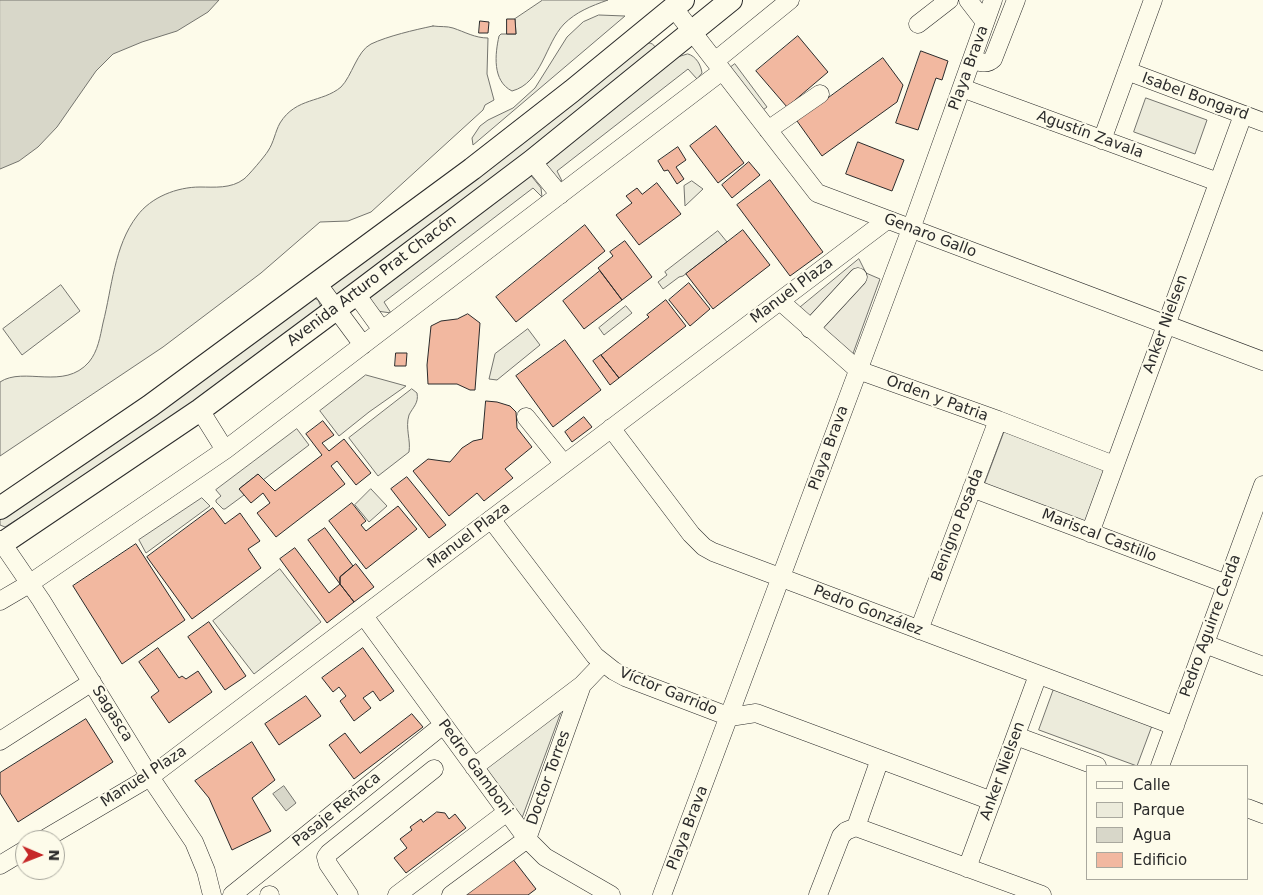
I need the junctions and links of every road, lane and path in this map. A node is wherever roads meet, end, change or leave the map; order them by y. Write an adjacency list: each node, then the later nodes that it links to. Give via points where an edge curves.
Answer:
1 (731, 0): 11 (main road, Avenida Arturo Prat Chacón)
2 (790, 0): 13 (street)
3 (949, 0): 10 (street)
4 (968, 0): 9 (street)
5 (993, 0): 9 (street, Playa Brava)
6 (1016, 0): 12 (street, via 993,59 984,63)
7 (1153, 0): 14 (street)
8 (678, 4): 11 (street, Genaro Gallo); 27 (main road, Avenida Arturo Prat Chacón, via 472,169)
9 (985, 22): 12 (street, Playa Brava)
10 (918, 24)
11 (692, 32): 13 (street, Genaro Gallo); 21 (main road, Avenida Arturo Prat Chacón)
12 (972, 60): 15 (street, Playa Brava)
13 (718, 66): 19 (street, Genaro Gallo); 23 (street)
14 (1127, 71): 17 (street, Isabel Bongard); 20 (street)
15 (962, 88): 20 (street, Agustín Zavala); 25 (street, Playa Brava)
16 (820, 94): 19 (street)
17 (1242, 115): 18 (street, Isabel Bongard); 22 (street, Anker Nielsen)
18 (1263, 122)
19 (768, 130): 24 (street, Genaro Gallo, via 817,193)
20 (1102, 140): 22 (street, Agustín Zavala)
21 (532, 161): 23 (street); 28 (main road, Avenida Arturo Prat Chacón)
22 (1218, 182): 31 (street, Anker Nielsen)
23 (560, 195): 33 (street)
24 (887, 220): 25 (street, Genaro Gallo); 29 (street, Manuel Plaza)
25 (911, 229): 31 (street, Genaro Gallo); 36 (street, Playa Brava)
26 (858, 277): 32 (street)
27 (317, 283): 30 (street); 46 (main road, Avenida Arturo Prat Chacón, via 150,406)
28 (356, 294): 30 (main road, Avenida Arturo Prat Chacón); 33 (street)
29 (780, 301): 32 (street, Orden y Patria); 40 (street, Manuel Plaza)
30 (335, 309): 34 (street); 37 (main road, Avenida Arturo Prat Chacón)
31 (1166, 324): 35 (street, Genaro Gallo); 43 (street, Anker Nielsen)
32 (810, 329): 36 (street, Orden y Patria)
33 (382, 330): 34 (street)
34 (362, 345): 41 (street)
35 (1263, 361)
36 (858, 370): 39 (street, Orden y Patria); 51 (street, Playa Brava)
37 (200, 410): 41 (street); 50 (main road, Avenida Arturo Prat Chacón)
38 (526, 417): 42 (street)
39 (998, 420): 43 (street, Orden y Patria); 45 (street, Benigno Posada)
40 (611, 428): 42 (street, Manuel Plaza); 51 (street, Pedro González, via 697,541 713,552)
41 (225, 450): 52 (street)
42 (558, 456): 48 (street, Manuel Plaza)
43 (1114, 465): 49 (street, Anker Nielsen)
44 (1263, 485): 47 (street, Pedro Aguirre Cerda)
45 (972, 488): 49 (street, Mariscal Castillo); 56 (street, Benigno Posada)
46 (0, 508)
47 (1258, 516): 53 (street, Pedro Aguirre Cerda)
48 (491, 520): 55 (street, Manuel Plaza); 58 (street, Víctor Garrido)
49 (1090, 533): 53 (street, Mariscal Castillo)
50 (1, 542): 52 (street, Sagasca)
51 (781, 579): 56 (street, Pedro González); 63 (street, Playa Brava)
52 (29, 584): 54 (street); 61 (street, Sagasca)
53 (1227, 584): 57 (street, Pedro Aguirre Cerda)
54 (0, 601)
55 (364, 616): 64 (street, Pedro Gamboni); 73 (street, Manuel Plaza)
56 (919, 630): 60 (street, Pedro González)
57 (1204, 644): 59 (street); 65 (street, Pedro Aguirre Cerda)
58 (603, 663): 62 (street); 63 (street, Víctor Garrido, via 632,680)
59 (1263, 666)
60 (1038, 675): 65 (street, Pedro González); 66 (street, Anker Nielsen)
61 (92, 682): 67 (street); 73 (street, Sagasca)
62 (582, 685): 71 (street); 80 (street, Doctor Torres)
63 (730, 717): 68 (street, Víctor Garrido, via 756,713); 90 (street, Playa Brava)
64 (443, 725): 71 (street, Pedro Gamboni); 85 (street, Pasaje Reñaca)
65 (1175, 726): 70 (street, Pedro Aguirre Cerda)
66 (1016, 736): 69 (street); 74 (street, Anker Nielsen)
67 (0, 741)
68 (880, 759): 74 (street, Víctor Garrido); 78 (street)
69 (1094, 765)
70 (1160, 765)
71 (474, 767): 76 (street, Pedro Gamboni)
72 (434, 769): 86 (street, via 326,857)
73 (150, 777): 79 (street, Manuel Plaza); 84 (street, Sagasca, via 194,842)
74 (992, 801): 83 (street, Anker Nielsen)
75 (1248, 808): 77 (street)
76 (507, 812): 80 (street, Pedro Gamboni); 87 (street)
77 (1263, 814)
78 (856, 828): 83 (street); 91 (street, via 841,836)
79 (60, 830)
80 (527, 839): 88 (street, Doctor Torres); 89 (street, Pedro Gamboni, via 545,857)
81 (15, 856): 82 (street)
82 (0, 865)
83 (967, 868): 92 (street)
84 (212, 895)
85 (232, 895)
86 (349, 895)
87 (397, 895)
88 (451, 895)
89 (610, 895)
90 (662, 895)
91 (818, 895)
92 (1042, 895)

